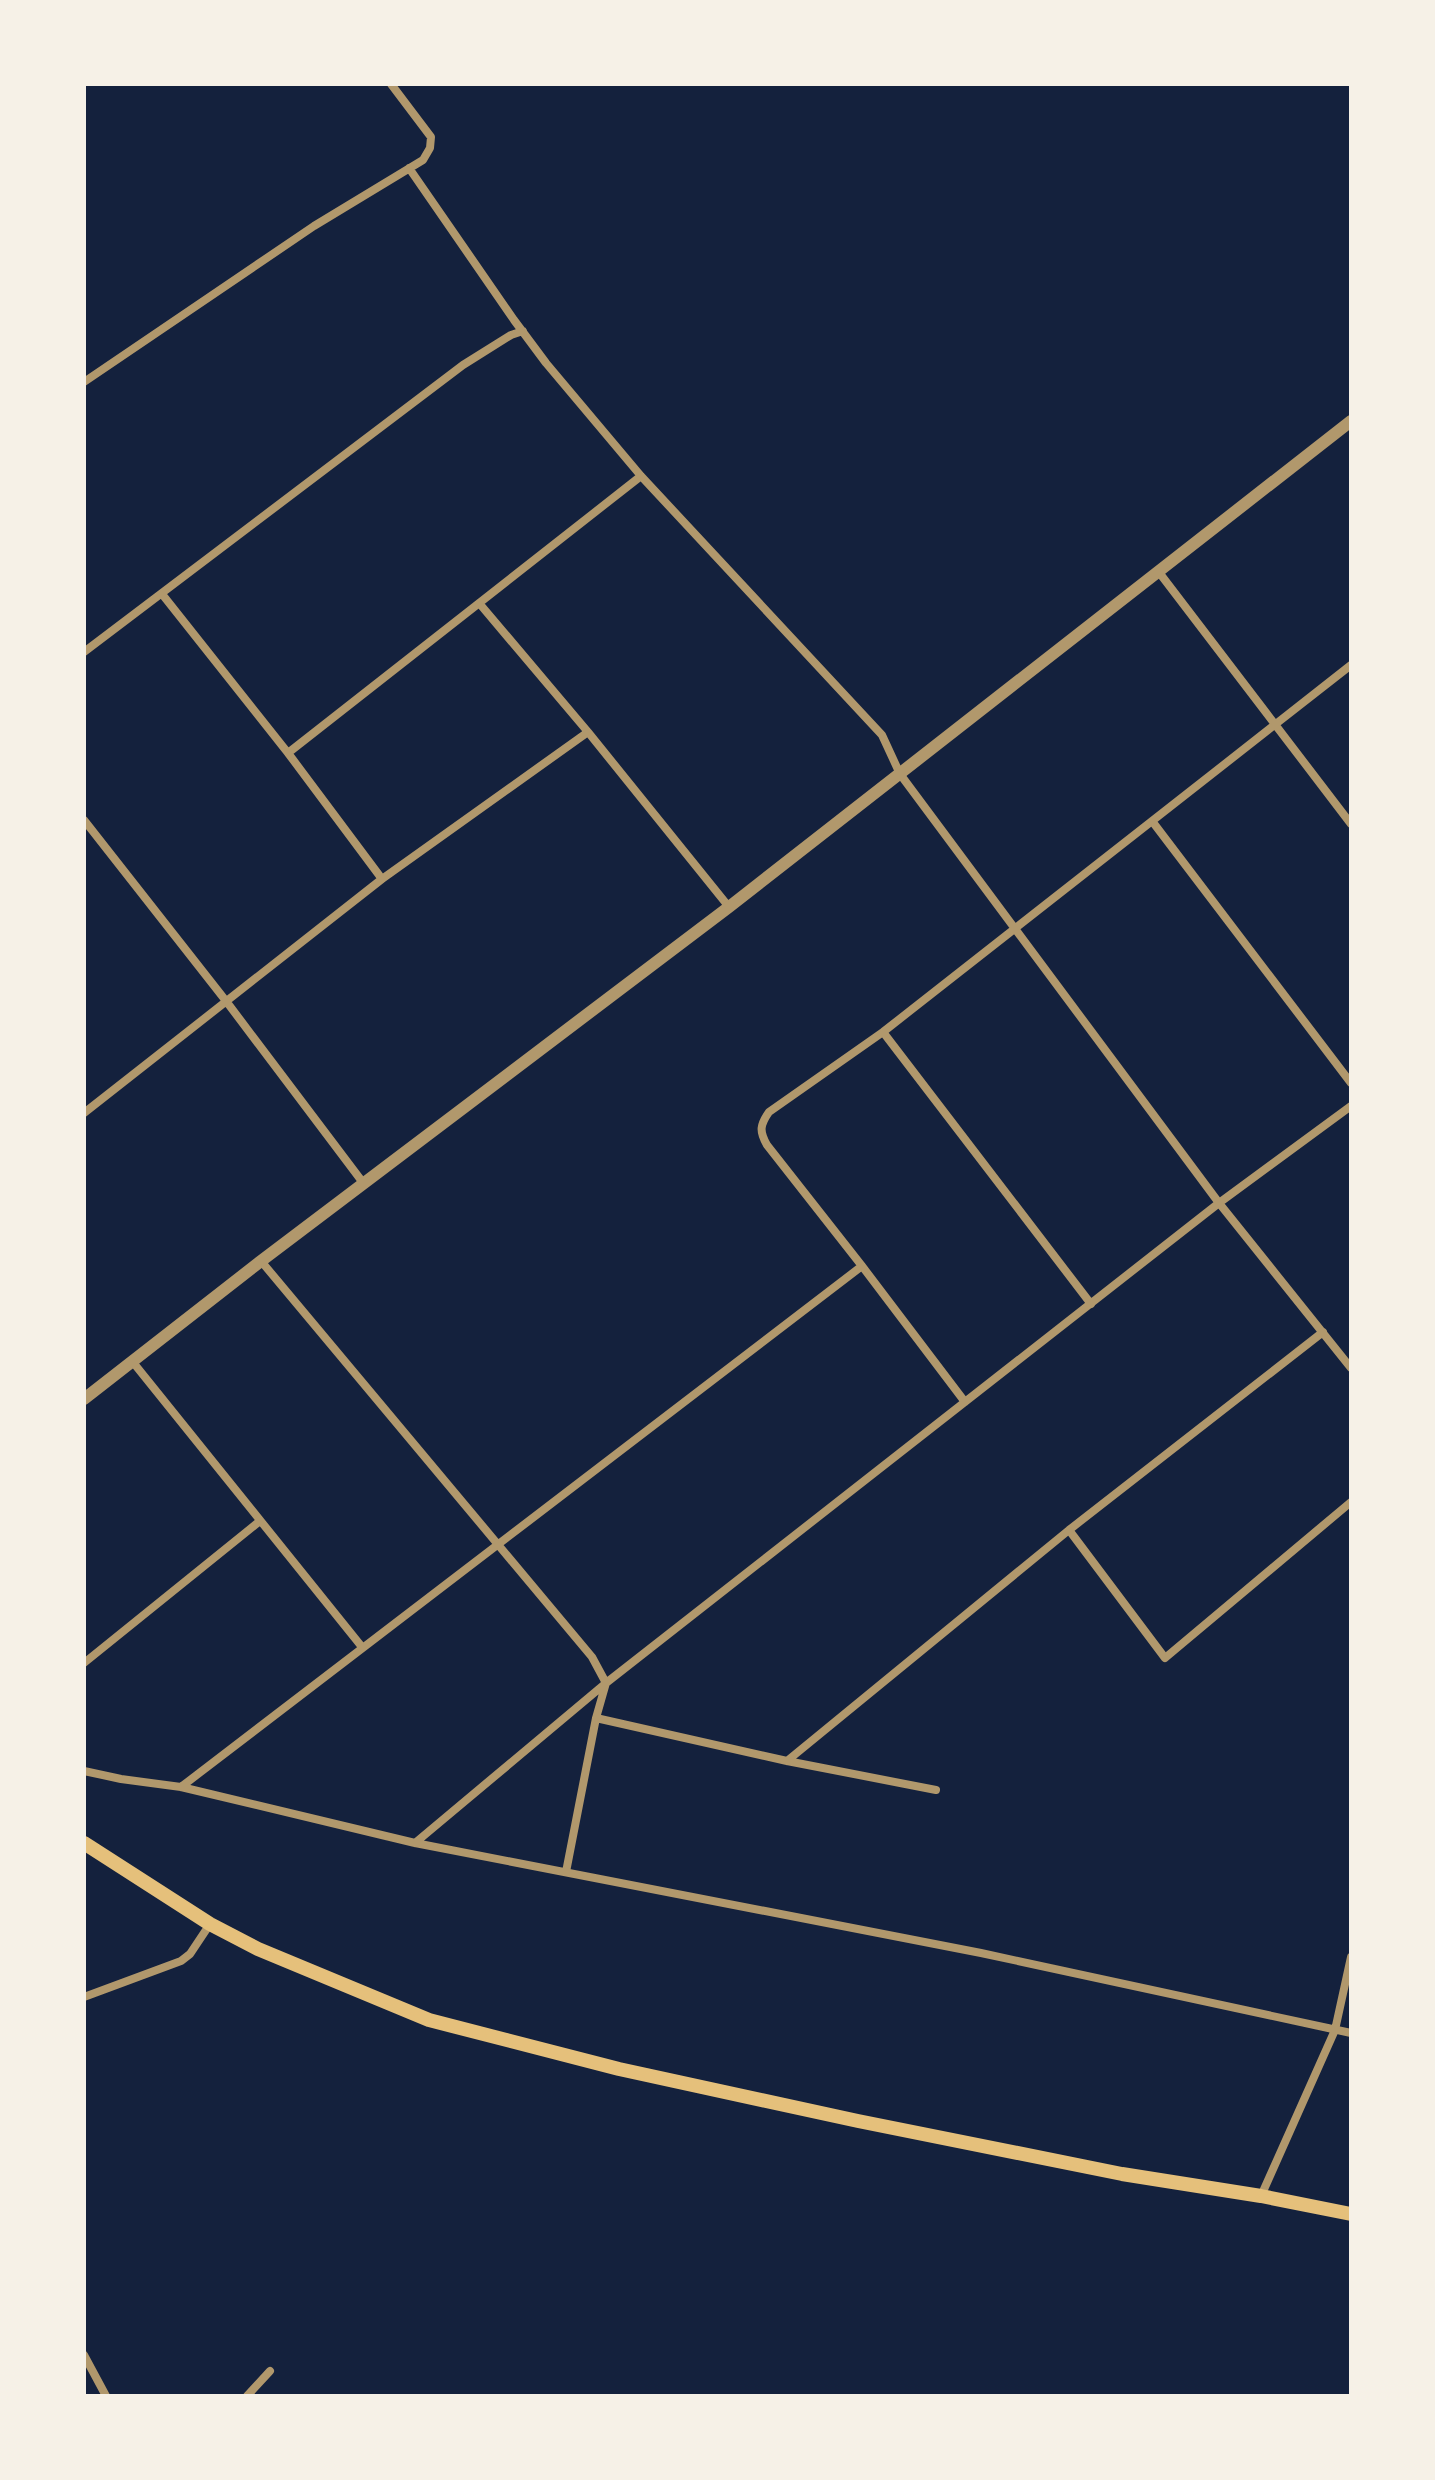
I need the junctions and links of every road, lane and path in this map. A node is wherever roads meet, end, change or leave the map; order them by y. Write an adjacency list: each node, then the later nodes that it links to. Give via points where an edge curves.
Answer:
1 (391, 84): 2 (street, via 431,137 423,160)
2 (409, 168): 3 (street); 4 (street)
3 (523, 331): 6 (street); 8 (street, via 463,365)
4 (84, 382)
5 (1351, 421): 7 (street)
6 (641, 476): 9 (street); 15 (street, via 882,735)
7 (1158, 571): 12 (street); 15 (street)
8 (162, 594): 10 (street); 14 (street)
9 (479, 603): 13 (street); 14 (street)
10 (84, 652)
11 (1351, 665): 12 (street)
12 (1274, 724): 17 (street); 18 (street)
13 (588, 732): 19 (street); 20 (street)
14 (288, 753): 19 (street)
15 (900, 774): 20 (street); 21 (street)
16 (84, 820): 22 (street)
17 (1152, 821): 21 (street); 24 (street)
18 (1351, 824)
19 (382, 879): 22 (street)
20 (729, 907): 27 (street)
21 (1015, 928): 23 (street); 28 (street)
22 (226, 1001): 26 (street); 27 (street)
23 (883, 1032): 30 (street, via 769,1112 760,1133); 31 (street)
24 (1351, 1083)
25 (1351, 1106): 28 (street)
26 (84, 1113)
27 (364, 1184): 29 (street)
28 (1219, 1203): 31 (street); 32 (street)
29 (261, 1261): 33 (street); 40 (street)
30 (862, 1266): 36 (street); 40 (street)
31 (1091, 1304): 36 (street)
32 (1323, 1332): 34 (street); 39 (street)
33 (132, 1361): 35 (street); 38 (street)
34 (1351, 1368)
35 (84, 1399)
36 (965, 1402): 43 (street)
37 (1351, 1502): 39 (street, via 1165,1658)
38 (260, 1521): 41 (street); 42 (street)
39 (1069, 1530): 45 (street)
40 (497, 1545): 41 (street); 43 (street, via 592,1657)
41 (362, 1647): 47 (street)
42 (84, 1663)
43 (606, 1683): 44 (street); 50 (street)
44 (596, 1718): 45 (street); 51 (street)
45 (787, 1761): 48 (street)
46 (84, 1771): 47 (street)
47 (181, 1787): 50 (street)
48 (936, 1790)
49 (84, 1843): 52 (main road)
50 (415, 1843): 51 (street)
51 (566, 1872): 55 (street, via 981,1953)
52 (210, 1924): 54 (street, via 181,1961); 57 (main road, via 429,2020 507,2041 873,2124)
53 (1351, 1957): 55 (street)
54 (84, 1997)
55 (1335, 2030): 56 (street); 57 (street)
56 (1351, 2033)
57 (1261, 2196): 58 (main road)
58 (1351, 2214)
59 (84, 2355): 61 (street)
60 (270, 2371): 62 (street)
61 (106, 2396)
62 (247, 2396)

